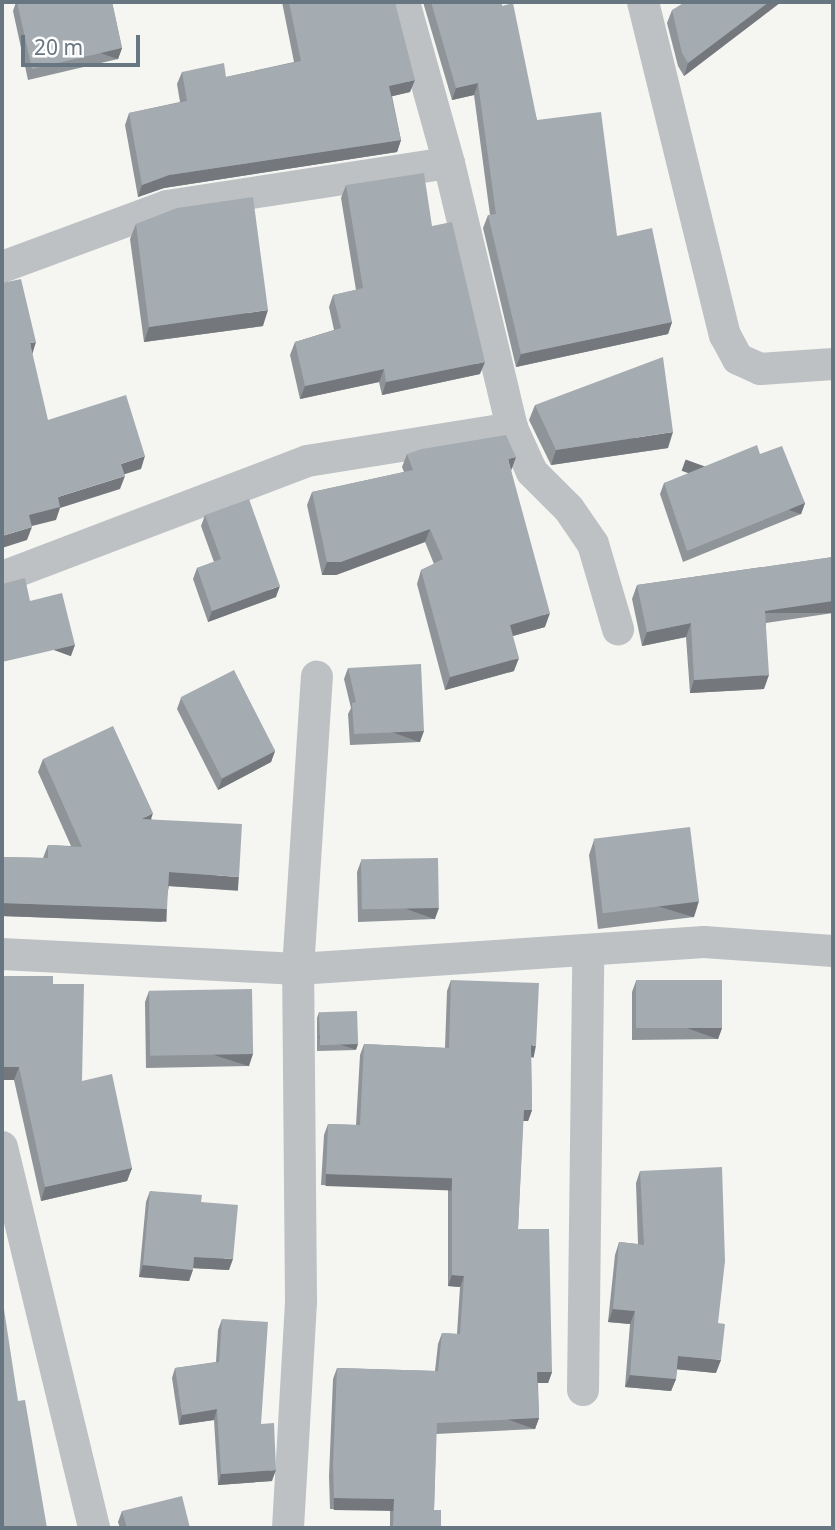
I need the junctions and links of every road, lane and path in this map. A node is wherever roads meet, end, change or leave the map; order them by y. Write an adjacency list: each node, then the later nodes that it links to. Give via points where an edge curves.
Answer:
1 (404, 2): 3 (street)
2 (643, 2): 5 (street, via 725,335 738,359 760,369)
3 (449, 163): 4 (street, via 167,206); 6 (street)
4 (2, 267)
5 (833, 363)
6 (512, 428): 7 (street, via 307,461); 8 (street, via 532,472 569,509 593,544)
7 (2, 577)
8 (618, 629)
9 (317, 677): 13 (street)
10 (588, 951): 11 (street, via 704,942); 13 (street); 15 (street)
11 (833, 951)
12 (2, 954): 13 (street)
13 (298, 969): 17 (street, via 301,1300)
14 (2, 1147): 16 (street)
15 (583, 1390)
16 (94, 1528)
17 (288, 1528)

